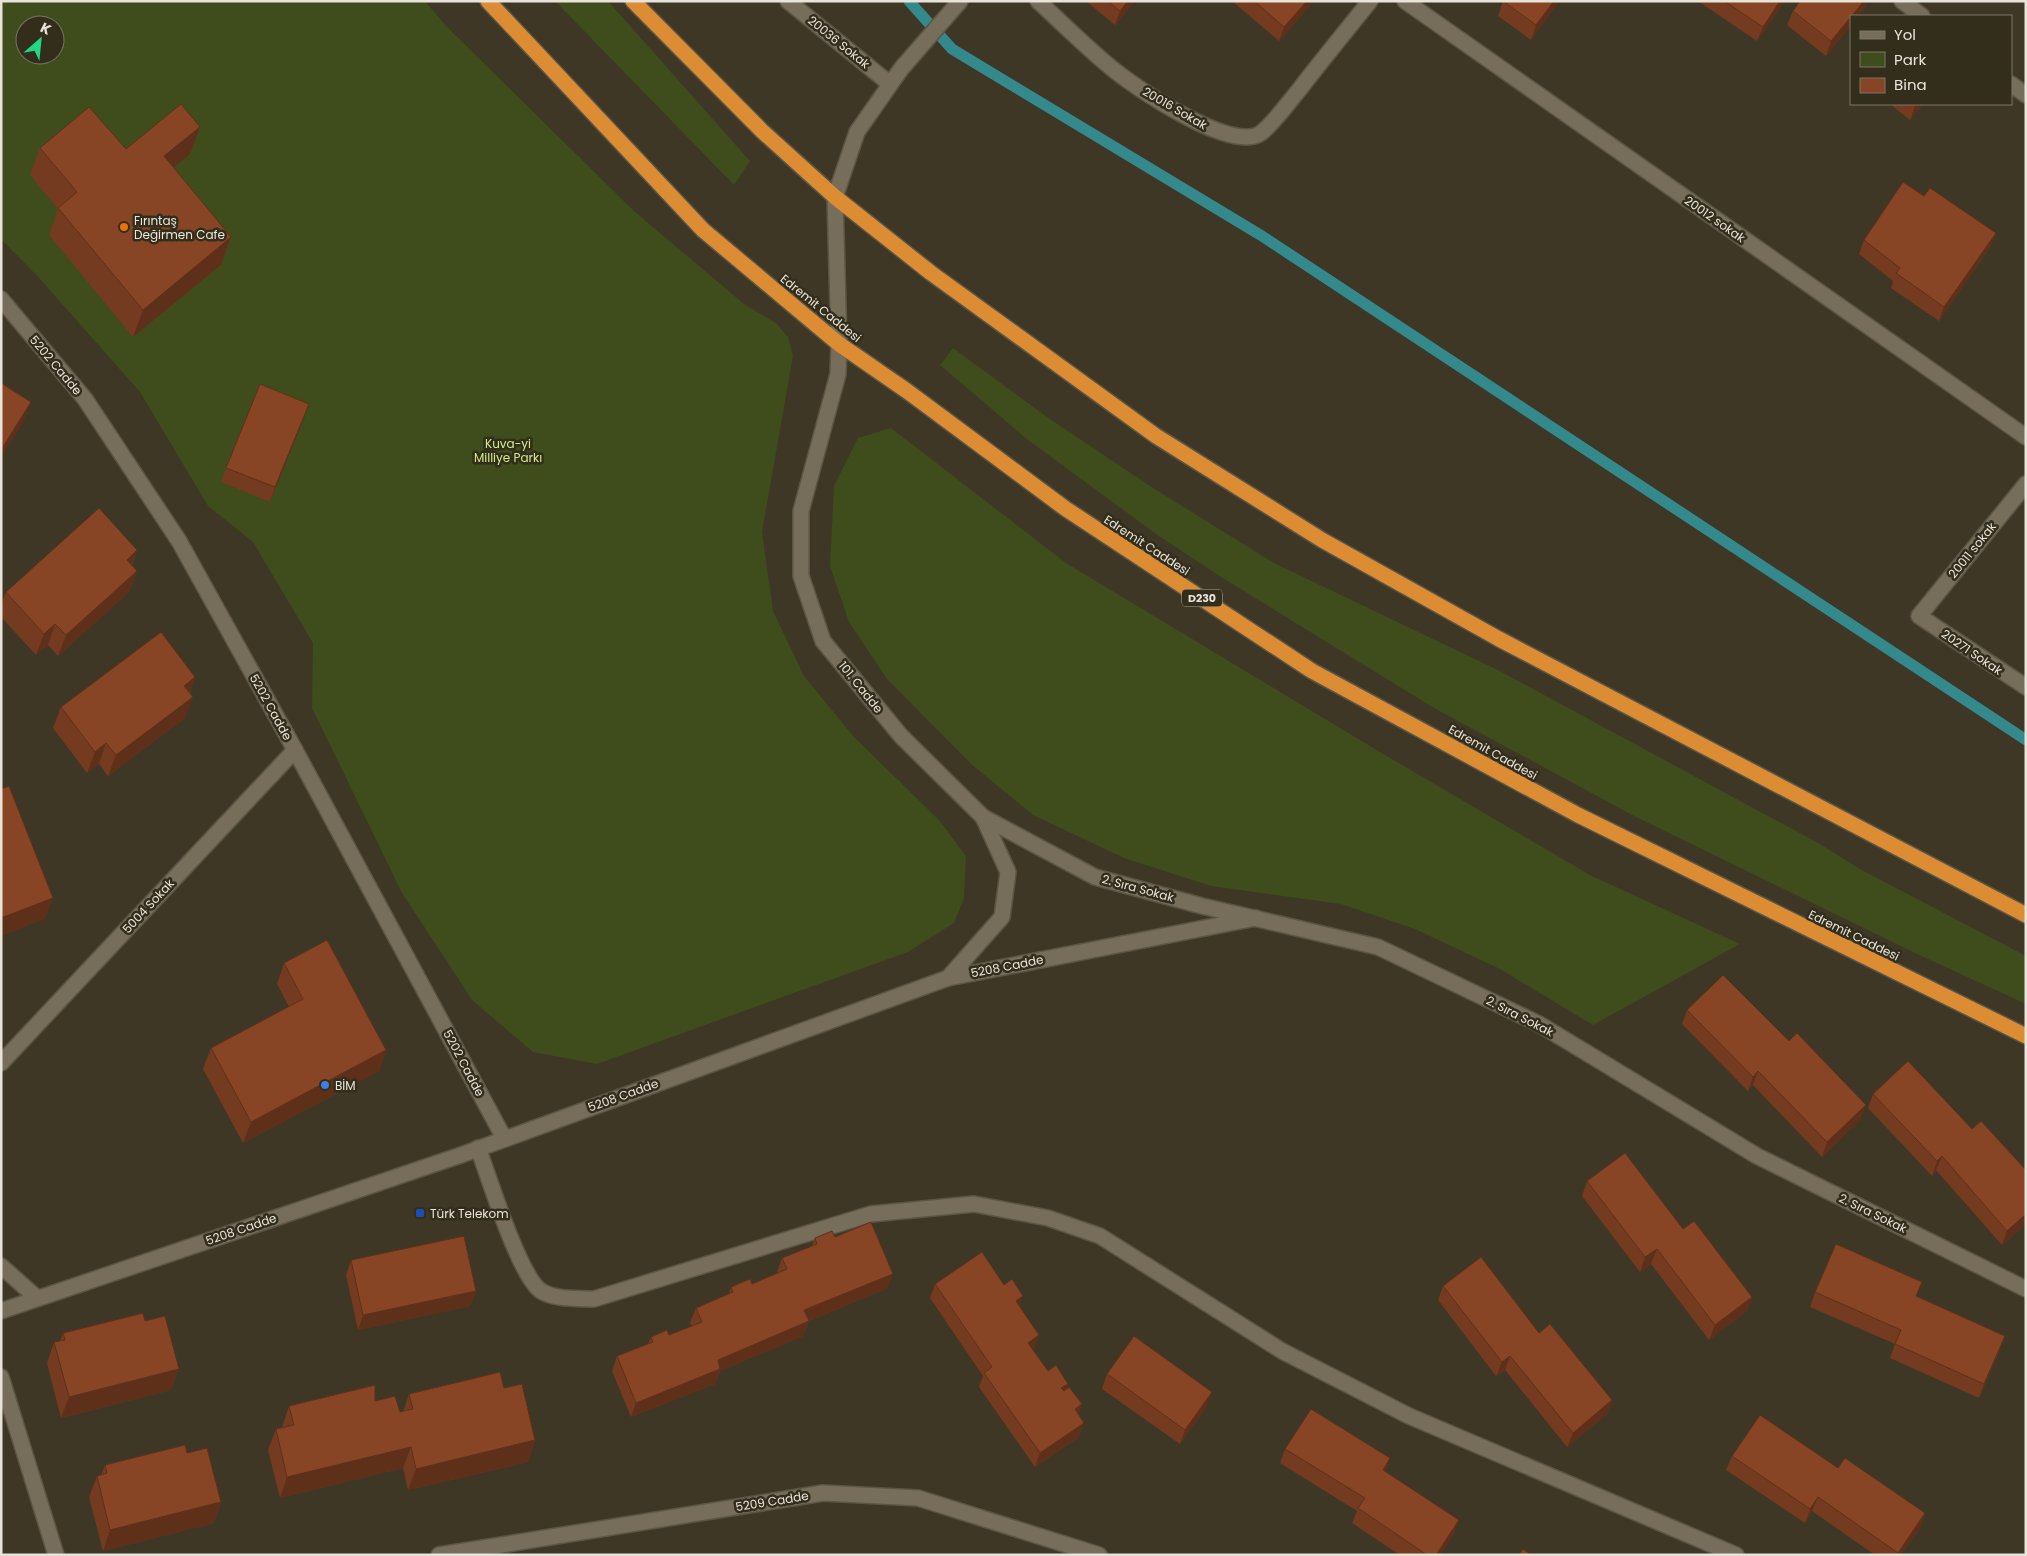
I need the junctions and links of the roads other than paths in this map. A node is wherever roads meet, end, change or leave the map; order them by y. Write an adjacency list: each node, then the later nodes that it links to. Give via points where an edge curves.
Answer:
1 (488, 1): 15 (highway, Edremit Caddesi / D230, via 703,230)
2 (634, 1): 13 (highway, via 762,131)
3 (788, 1): 10 (street, 20036 Sokak)
4 (960, 1): 10 (street)
5 (1038, 1): 6 (street, 20016 Sokak, via 1109,66 1151,95 1195,122 1241,138 1260,134)
6 (1370, 1)
7 (1405, 1): 16 (street, 20012 sokak)
8 (1902, 1): 9 (street)
9 (1921, 15)
10 (890, 84): 13 (street, via 857,132)
11 (2012, 85): 12 (street)
12 (2026, 95)
13 (835, 197): 15 (street, 101. Cadde); 22 (highway, via 931,273 1156,436 1322,540 1499,639)
14 (1, 299): 20 (street, 5202 Cadde, via 84,399 179,541)
15 (839, 344): 21 (street, 101. Cadde, via 838,374 801,511 802,576 824,641 901,736); 25 (highway, Edremit Caddesi / D230, via 1066,509 1312,671 1578,816)
16 (2026, 437)
17 (2026, 484): 18 (street, 20011 sokak)
18 (1919, 616): 19 (street, 20271 Sokak)
19 (2026, 687)
20 (295, 750): 26 (street, 5004 Sokak); 27 (street, 5202 Cadde)
21 (983, 818): 23 (street, 2. Sıra Sokak, via 1095,876); 24 (street, 101. Cadde, via 1008,872 1002,917)
22 (2026, 914)
23 (1256, 918): 24 (street, 5208 Cadde); 30 (street, 2. Sıra Sokak, via 1378,947 1521,1015 1757,1156)
24 (948, 978): 27 (street, 5208 Cadde)
25 (2026, 1036)
26 (1, 1063)
27 (504, 1138): 28 (street, 5208 Cadde)
28 (478, 1148): 31 (street, 5208 Cadde); 37 (street, via 523,1269 541,1290 558,1297 594,1299 871,1214 974,1204 1048,1218 1100,1236 1282,1351 1410,1416)
29 (1, 1266): 31 (street)
30 (2026, 1289)
31 (37, 1298): 32 (street, 5208 Cadde)
32 (1, 1311)
33 (1, 1378): 34 (street)
34 (56, 1555)
35 (439, 1555): 36 (street, 5209 Cadde, via 823,1493 918,1498)
36 (1099, 1555)
37 (1736, 1555)

